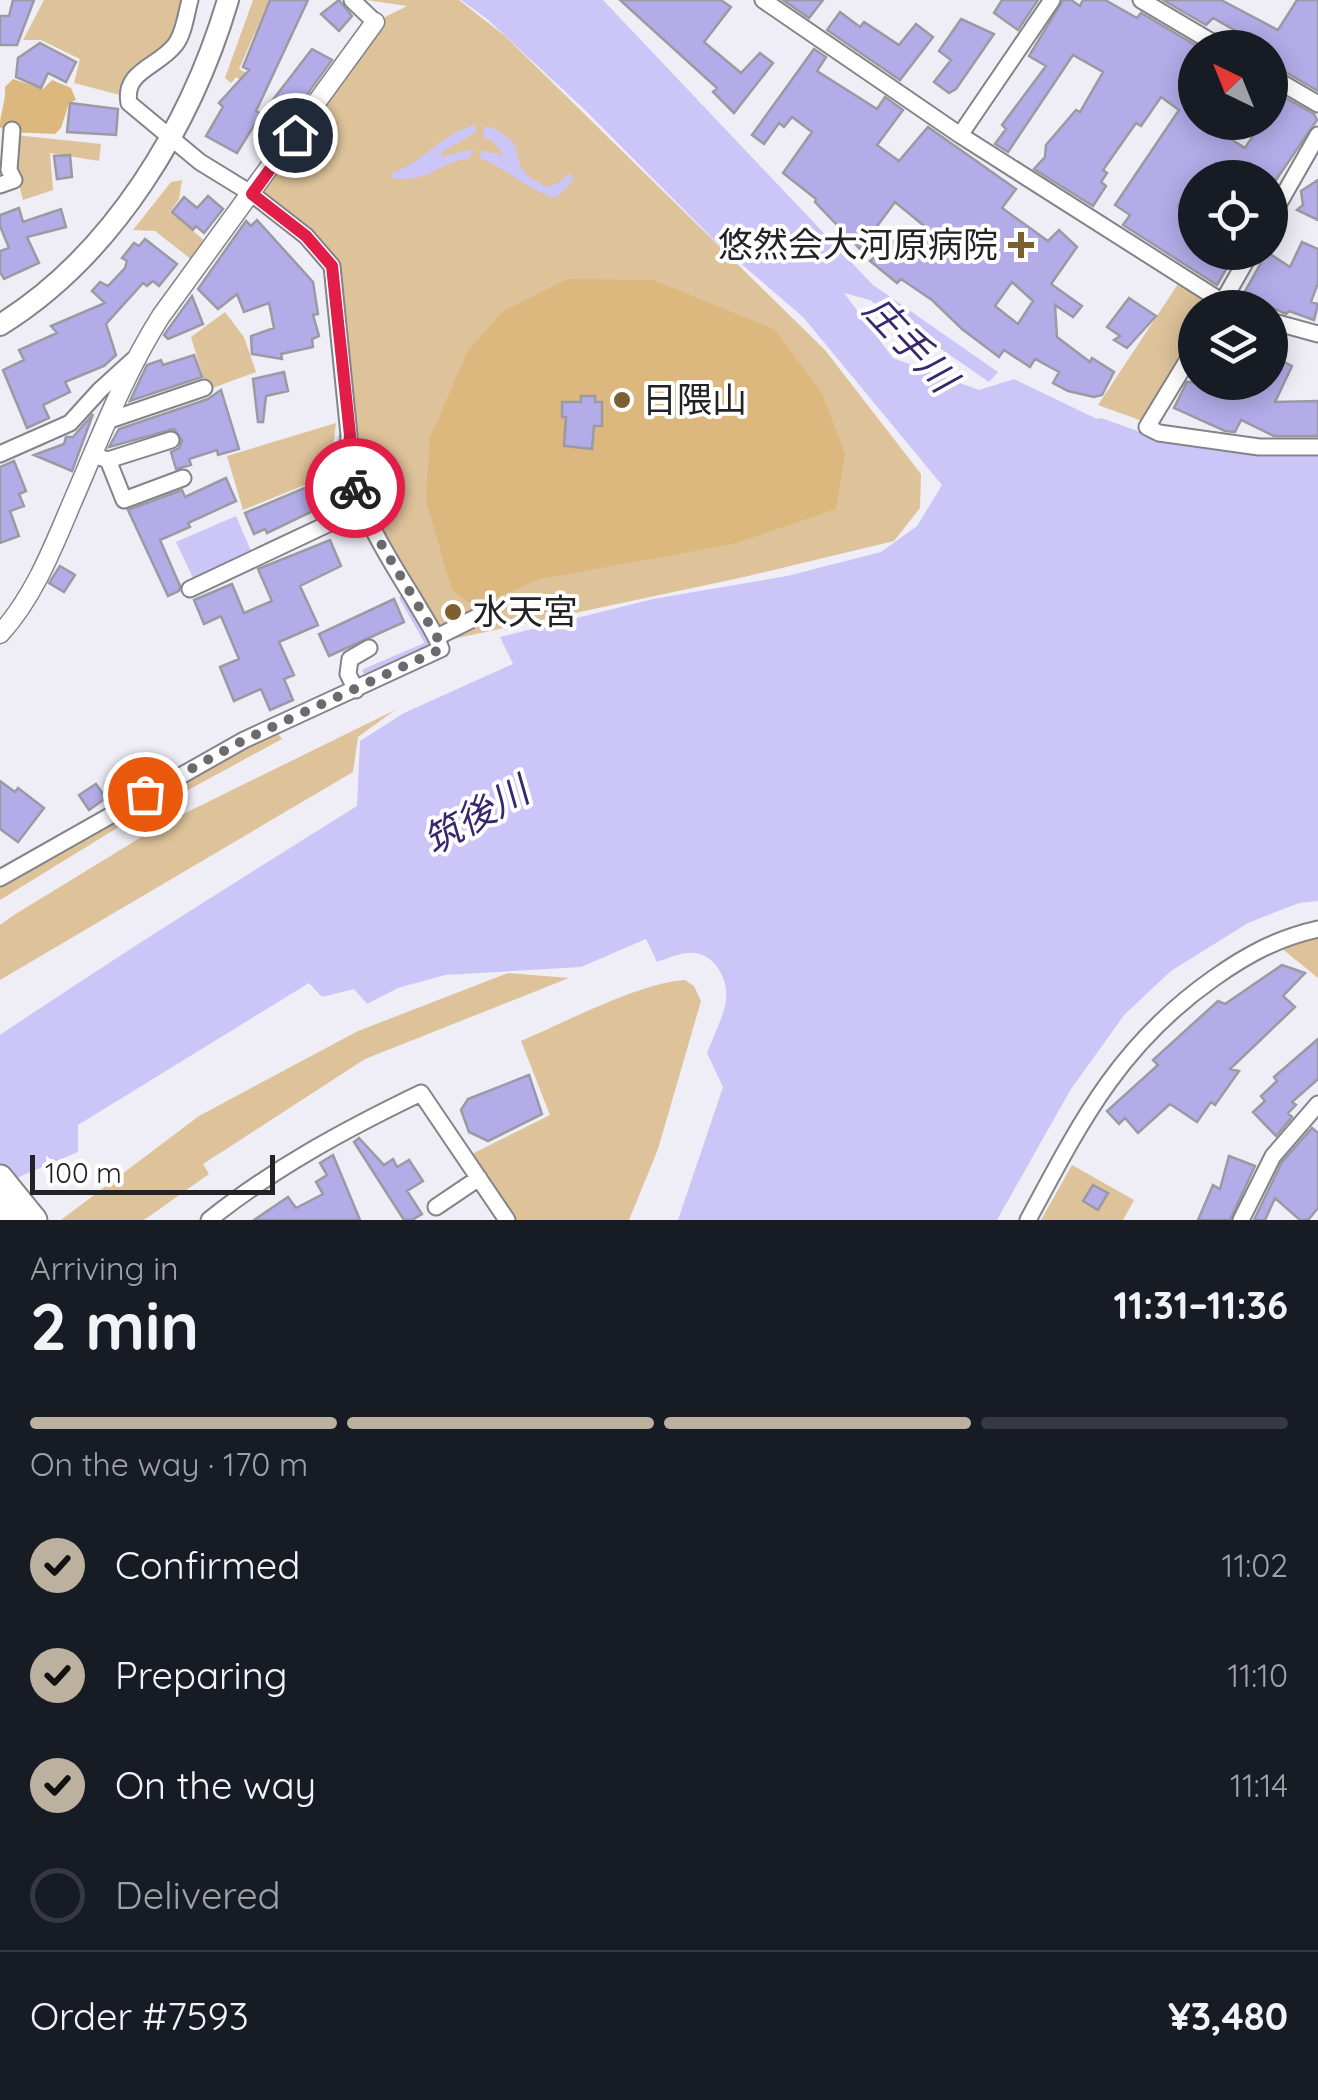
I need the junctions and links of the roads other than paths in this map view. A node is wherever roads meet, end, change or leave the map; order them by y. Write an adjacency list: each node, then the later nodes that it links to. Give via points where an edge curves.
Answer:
1 (190, 0): 14 (street, via 179,41 132,78 127,90 139,114)
2 (228, 0): 14 (main road)
3 (352, 0): 7 (street)
4 (1052, 0): 12 (street)
5 (1140, 0): 8 (street)
6 (773, 3): 12 (street)
7 (375, 22): 17 (street)
8 (1191, 30)
9 (1288, 86): 10 (street)
10 (1318, 104)
11 (12, 130): 15 (street, via 14,180)
12 (960, 135): 18 (street)
13 (1318, 135): 16 (street)
14 (172, 136): 17 (street); 19 (main road, via 84,255)
15 (0, 185)
16 (1288, 188)
17 (252, 194): 22 (street); 31 (street, via 332,266 348,462)
18 (1200, 290)
19 (0, 325)
20 (1288, 326): 21 (street)
21 (1318, 334)
22 (133, 360): 25 (street); 28 (street, via 70,423)
23 (1178, 376): 27 (street, via 1147,428 1260,447)
24 (204, 388): 25 (street)
25 (107, 421): 29 (street)
26 (171, 440): 29 (street)
27 (1318, 447)
28 (0, 454)
29 (101, 457): 30 (street, via 124,500); 34 (street, via 34,586)
30 (183, 478)
31 (364, 507): 32 (street); 35 (street)
32 (190, 589)
33 (485, 612): 35 (street)
34 (0, 634)
35 (437, 637): 37 (street, via 441,649)
36 (369, 648): 37 (street, via 350,659)
37 (356, 690): 38 (street, via 244,740)
38 (0, 878)
39 (1318, 928): 49 (street, via 1259,948 1174,1006 1097,1096)
40 (1314, 1114): 50 (street, via 1273,1156)
41 (0, 1178): 47 (highway)
42 (478, 1178): 43 (street); 45 (street, via 419,1087 241,1194); 48 (street)
43 (436, 1208)
44 (0, 1210): 46 (highway)
45 (216, 1217)
46 (8, 1220)
47 (34, 1220)
48 (507, 1220)
49 (1028, 1220)
50 (1241, 1220)

